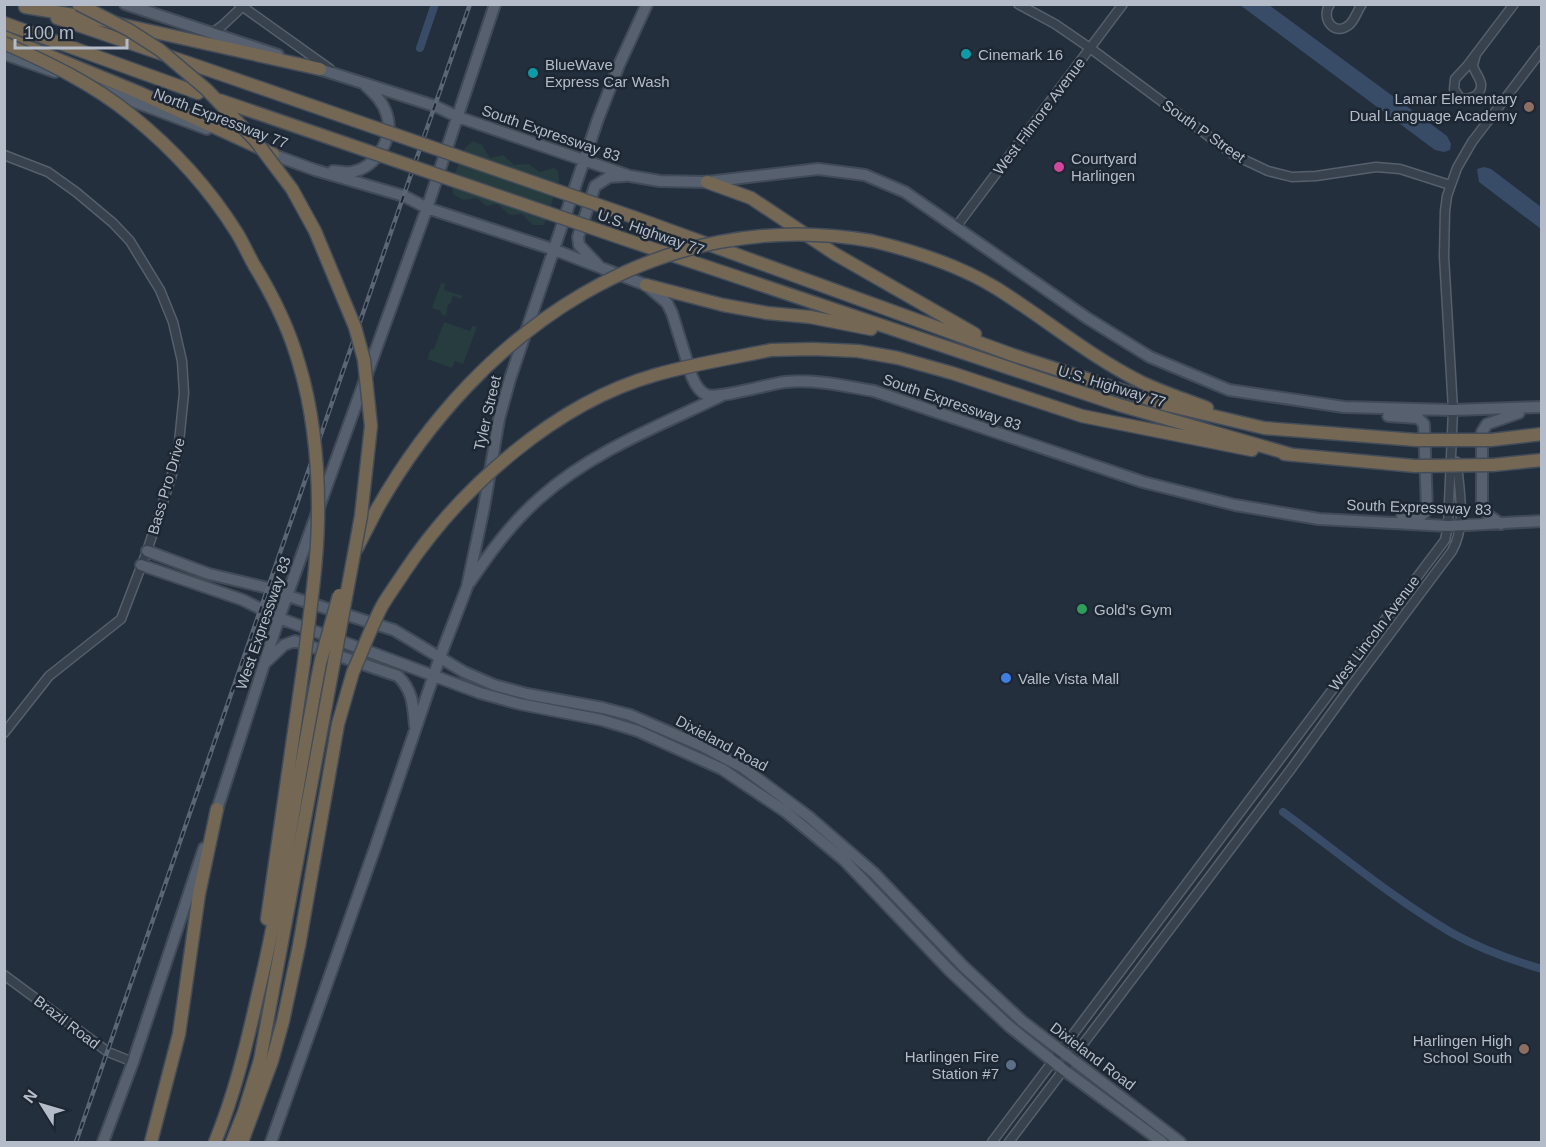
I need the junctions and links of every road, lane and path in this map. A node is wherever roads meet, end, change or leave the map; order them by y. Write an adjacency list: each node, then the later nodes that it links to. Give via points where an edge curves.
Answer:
1 (78, 4): 73 (highway, bridge, via 160,50 255,140 292,189 315,231 356,327 364,360 371,426 356,548 260,1060)
2 (124, 4): 14 (main road)
3 (495, 4): 24 (main road, West Expressway 83)
4 (1017, 4): 17 (street, South P Street)
5 (1123, 4): 17 (street, West Filmore Avenue)
6 (1330, 4): 8 (street, via 1326,20 1337,29 1352,22)
7 (1353, 4): 8 (street)
8 (1361, 4)
9 (1514, 4): 20 (street)
10 (21, 6): 21 (highway); 38 (highway, U.S. Highway 77, bridge, via 633,217)
11 (241, 6): 14 (street); 22 (street)
12 (643, 6): 27 (main road, Tyler Street)
13 (4, 23): 37 (highway, U.S. Highway 77, bridge)
14 (212, 33): 21 (main road)
15 (4, 37): 25 (highway)
16 (4, 43): 65 (highway, bridge, via 81,81 130,114 174,153 237,233 284,320 300,365 315,446 318,504 304,662)
17 (1090, 48): 31 (street, South P Street, via 1234,155 1268,171 1292,177 1376,167 1400,169); 33 (street, West Filmore Avenue)
18 (1542, 50): 31 (street, West Lincoln Avenue, via 1472,142)
19 (4, 54): 25 (main road, North Expressway 77)
20 (1476, 54): 20 (street, via 1455,79 1454,90 1460,98 1475,97 1480,89 1473,65)
21 (320, 69): 22 (main road)
22 (338, 74): 23 (main road)
23 (363, 83): 24 (main road, via 435,105); 28 (main road, via 382,103 388,118 386,142 376,160 351,172)
24 (458, 117): 27 (main road, South Expressway 83); 32 (main road, West Expressway 83)
25 (273, 154): 28 (main road, North Expressway 77)
26 (4, 155): 52 (street, Bass Pro Drive, via 48,172 113,223 145,263 173,322 182,361 182,424 171,478)
27 (584, 160): 29 (main road, South Expressway 83); 34 (main road, Tyler Street)
28 (315, 170): 32 (main road, North Expressway 77, via 404,196)
29 (630, 176): 30 (main road, South Expressway 83); 35 (main road, via 609,177 596,186 578,237 579,245)
30 (707, 182): 33 (main road, South Expressway 83, via 806,169 856,173 905,192); 38 (highway, via 751,198 864,272)
31 (1450, 185): 42 (street, West Lincoln Avenue, via 1444,256)
32 (427, 208): 34 (main road); 55 (main road, West Expressway 83)
33 (956, 227): 40 (main road, South Expressway 83, via 1150,357 1228,390)
34 (555, 250): 35 (main road); 54 (main road, Tyler Street, via 499,419)
35 (600, 268): 36 (main road)
36 (646, 285): 37 (highway, via 723,305 810,316); 39 (main road, via 672,313 697,387 707,395)
37 (927, 341): 45 (highway, U.S. Highway 77, via 1119,405)
38 (1013, 355): 43 (highway, U.S. Highway 77, via 1167,405)
39 (721, 396): 47 (main road, South Expressway 83, via 786,382 874,391 1186,494 1245,507); 54 (main road, South Expressway 83, via 611,449 562,480 512,527)
40 (1344, 407): 42 (main road, South Expressway 83); 47 (main road, via 1358,413 1422,421 1427,507 1425,513 1417,516 1343,513)
41 (1538, 407): 42 (main road, South Expressway 83); 49 (main road, via 1496,419 1482,432 1482,503 1488,515)
42 (1453, 410): 50 (street, West Lincoln Avenue); 51 (street)
43 (1264, 428): 44 (highway, bridge, via 1416,441 1491,440); 65 (highway, bridge, via 1137,381 975,277 915,252 872,241 788,234 698,246 652,260 574,300 533,328 459,394 401,468 356,551 333,612 321,660 280,891)
44 (1542, 434)
45 (1293, 455): 46 (highway, bridge, via 1415,466); 74 (highway, bridge, via 1231,447 1082,416 952,373 858,351 771,350 654,375 574,411 520,447 470,490 427,539 383,604 353,672 338,724 284,1021)
46 (1542, 460)
47 (1336, 519): 50 (main road, South Expressway 83)
48 (1542, 521): 49 (main road, South Expressway 83)
49 (1501, 524): 51 (main road, South Expressway 83)
50 (1448, 526): 51 (main road, South Expressway 83); 64 (street, West Lincoln Avenue, via 1445,540)
51 (1461, 526): 66 (street, West Lincoln Avenue, via 1452,551)
52 (147, 552): 53 (street, Bass Pro Drive); 55 (main road, Dixieland Road)
53 (141, 565): 56 (main road, Dixieland Road, via 243,600); 61 (street, Bass Pro Drive, via 126,610 117,624 49,676)
54 (467, 587): 57 (main road)
55 (288, 597): 56 (main road, West Expressway 83); 57 (main road, Dixieland Road, via 394,630)
56 (279, 618): 58 (main road, West Expressway 83); 59 (main road, Dixieland Road)
57 (440, 657): 59 (main road); 64 (main road, Dixieland Road, via 494,685 630,715 750,772 874,873 978,981)
58 (265, 663): 60 (main road, via 284,645 295,641 398,676 413,699); 62 (main road, West Expressway 83)
59 (434, 675): 60 (main road); 67 (main road, Dixieland Road, via 500,699 638,731 739,780 786,812 844,860 981,1001)
60 (415, 732): 75 (main road)
61 (4, 733)
62 (217, 809): 68 (main road, West Expressway 83); 71 (highway, via 199,894 178,1034)
63 (4, 975): 68 (street, Brazil Road, via 108,1052)
64 (1061, 1052): 66 (main road, Dixieland Road); 67 (street, West Lincoln Avenue)
65 (243, 1056): 72 (highway)
66 (1071, 1060): 69 (street, West Lincoln Avenue); 79 (main road, Dixieland Road)
67 (1053, 1061): 69 (main road, Dixieland Road); 76 (street, West Lincoln Avenue)
68 (133, 1062): 70 (main road, West Expressway 83)
69 (1064, 1070): 77 (street, West Lincoln Avenue); 78 (main road, Dixieland Road)
70 (103, 1143)
71 (151, 1143)
72 (215, 1143)
73 (232, 1143)
74 (242, 1143)
75 (271, 1143)
76 (992, 1143)
77 (1009, 1143)
78 (1162, 1143)
79 (1180, 1143)

